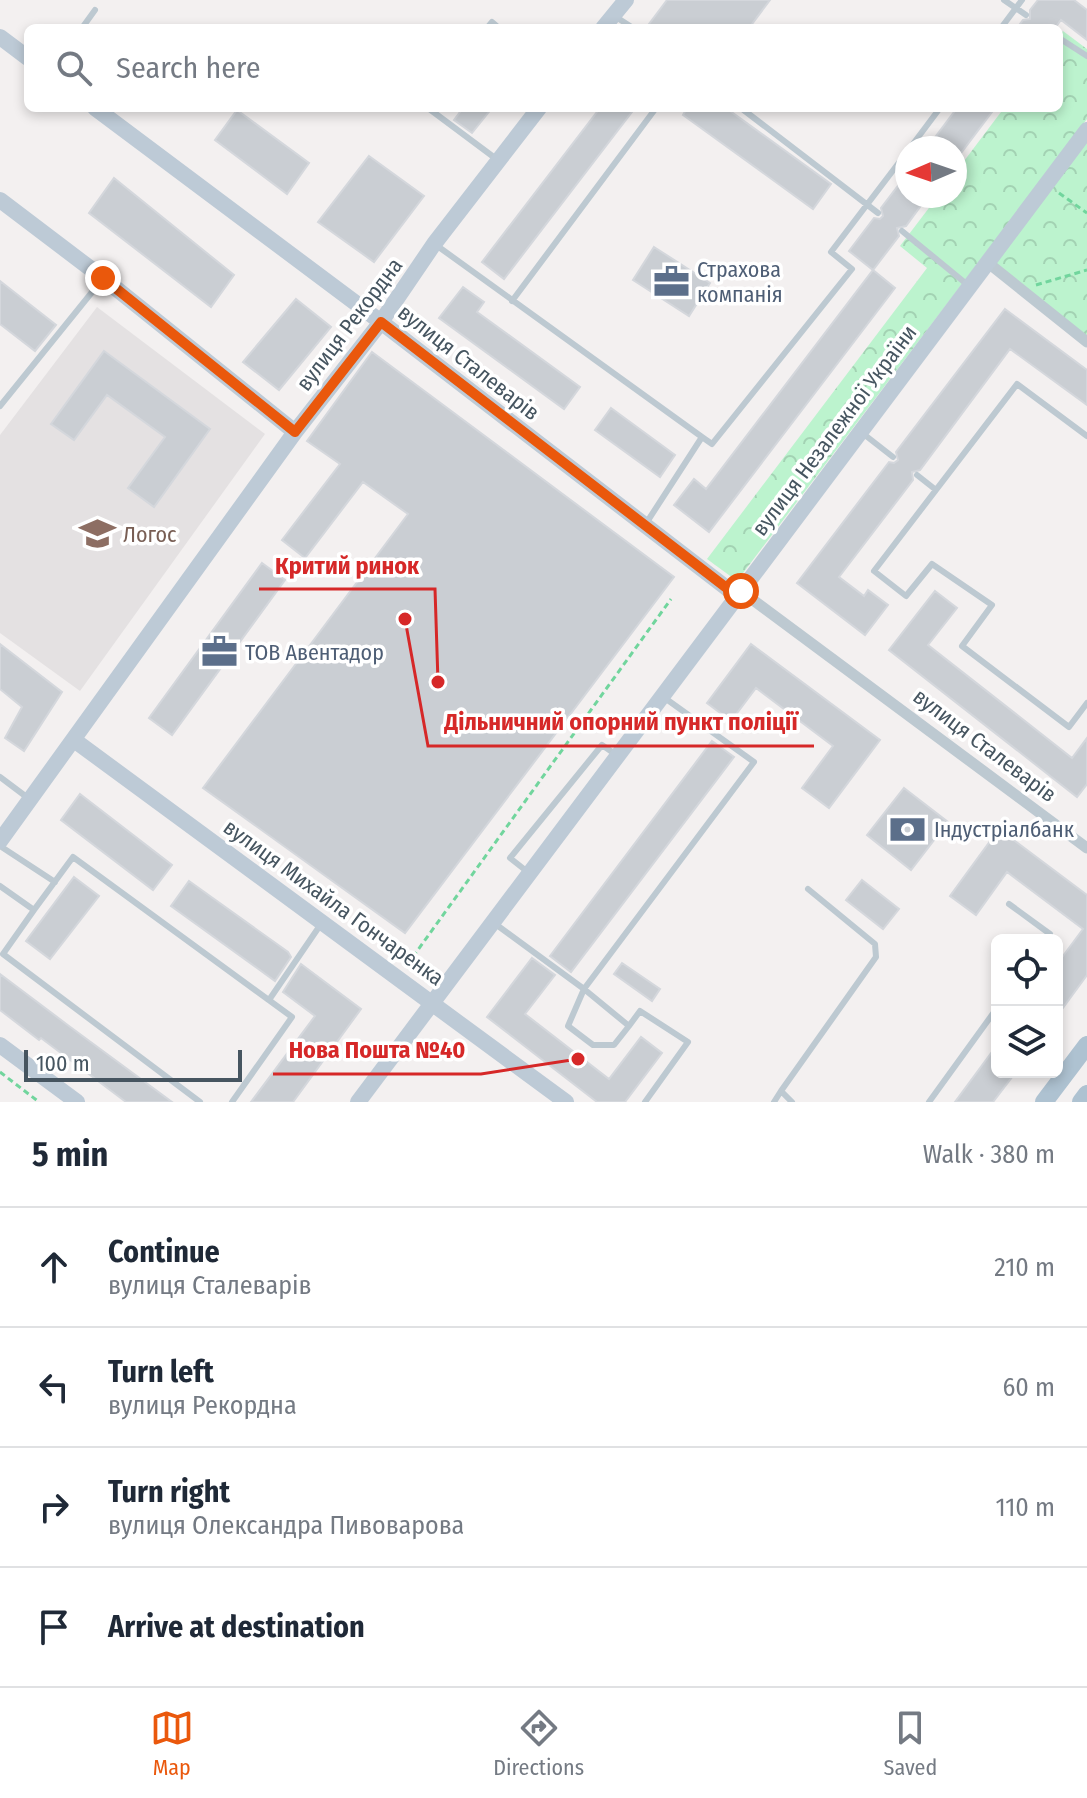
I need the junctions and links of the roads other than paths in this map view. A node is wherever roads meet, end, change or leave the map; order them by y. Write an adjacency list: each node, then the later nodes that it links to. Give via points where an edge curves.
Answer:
1 (626, 0): 7 (street)
2 (1004, 0): 4 (lane)
3 (1022, 0): 4 (lane)
4 (1016, 8): 6 (lane); 9 (lane)
5 (95, 10): 8 (lane)
6 (1026, 15)
7 (608, 22)
8 (85, 24)
9 (1004, 24)
10 (0, 37): 12 (street)
11 (1063, 41): 13 (lane)
12 (24, 55)
13 (1087, 56)
14 (100, 112): 33 (street, вулиця Сталеварів)
15 (433, 112): 22 (lane)
16 (536, 112): 22 (street, вулиця Рекордна)
17 (653, 112): 32 (lane)
18 (746, 112): 25 (lane)
19 (937, 112): 21 (lane)
20 (1087, 130): 29 (street, вулиця Незалежної України)
21 (919, 136)
22 (499, 161): 28 (street, вулиця Рекордна)
23 (895, 167): 25 (lane)
24 (0, 200): 30 (street)
25 (867, 204): 26 (lane); 39 (lane, via 831,252 852,269 712,444)
26 (878, 213)
27 (902, 231): 31 (lane)
28 (434, 244): 32 (lane); 33 (street, вулиця Рекордна)
29 (987, 262): 31 (street, вулиця Незалежної України); 34 (street)
30 (103, 278): 35 (lane); 36 (street)
31 (969, 286): 37 (street, вулиця Незалежної України)
32 (512, 301): 39 (lane)
33 (381, 322): 36 (street, вулиця Рекордна); 43 (street, вулиця Сталеварів)
34 (1087, 342)
35 (0, 406)
36 (295, 432): 47 (street, вулиця Рекордна)
37 (860, 432): 40 (lane); 44 (street, вулиця Незалежної України)
38 (1087, 436): 42 (lane, via 1017,384)
39 (702, 437): 43 (lane)
40 (893, 457)
41 (917, 475): 42 (lane)
42 (936, 490): 46 (lane, via 874,571 906,596 932,564 992,605 962,646 1069,727)
43 (645, 526): 44 (street, вулиця Сталеварів)
44 (739, 593): 45 (street, вулиця Незалежної України); 52 (street, вулиця Сталеварів)
45 (662, 696): 48 (street, вулиця Незалежної України); 62 (lane, via 754,762)
46 (1087, 703)
47 (74, 740): 50 (street, вулиця Рекордна); 59 (street, вулиця Михайла Гончаренка)
48 (618, 756): 53 (street, вулиця Незалежної України); 53 (lane, via 602,745 510,858)
49 (0, 777): 50 (lane)
50 (31, 800): 51 (street, вулиця Рекордна)
51 (0, 844): 54 (lane)
52 (1087, 848)
53 (530, 874): 60 (street, вулиця Незалежної України)
54 (55, 882): 58 (lane); 63 (lane, via 73,857)
55 (0, 886): 58 (lane)
56 (808, 889): 69 (lane, via 875,944 876,957)
57 (1009, 904): 61 (lane)
58 (34, 910): 71 (lane, via 3,954)
59 (323, 922): 63 (lane); 64 (street, вулиця Михайла Гончаренка)
60 (494, 923): 62 (lane); 64 (street, вулиця Незалежної України)
61 (1050, 934)
62 (584, 989): 66 (lane); 66 (lane, via 568,1026 593,1045 614,1045)
63 (269, 1000): 73 (lane, via 292,1017)
64 (434, 1003): 74 (street, вулиця Незалежної України); 75 (street, вулиця Михайла Гончаренка)
65 (991, 1016): 79 (lane)
66 (629, 1026): 76 (lane, via 640,1011 688,1042)
67 (0, 1045): 72 (street)
68 (1087, 1045): 80 (main road)
69 (781, 1091): 77 (lane); 78 (lane)
70 (1087, 1094): 81 (main road)
71 (194, 1100)
72 (77, 1102)
73 (232, 1102)
74 (358, 1102)
75 (566, 1102)
76 (645, 1102)
77 (774, 1102)
78 (792, 1102)
79 (929, 1102)
80 (1044, 1102)
81 (1081, 1102)

